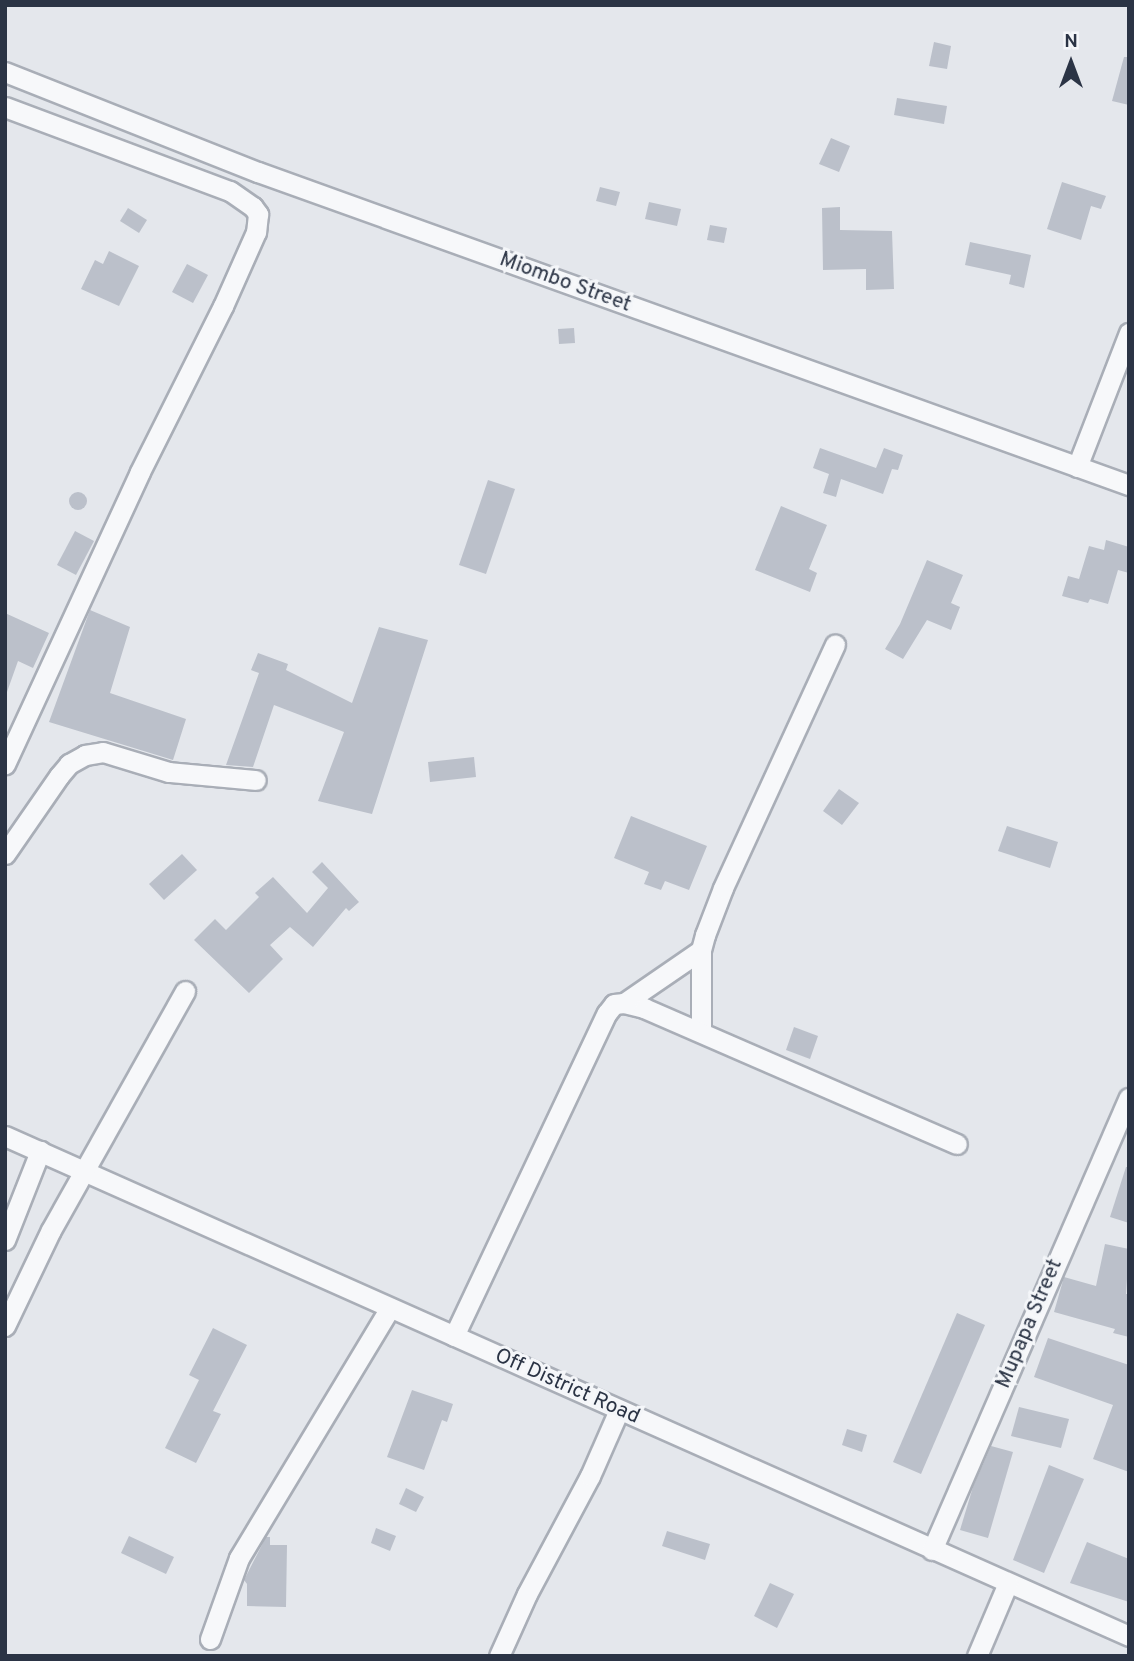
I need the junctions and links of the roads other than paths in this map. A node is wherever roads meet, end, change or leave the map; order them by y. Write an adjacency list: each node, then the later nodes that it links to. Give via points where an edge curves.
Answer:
1 (5, 72): 4 (street, Miombo Street, via 258,172)
2 (5, 107): 7 (street, via 230,191 258,214 256,232 223,306 140,472)
3 (1129, 333): 4 (street)
4 (1077, 467): 5 (street, Miombo Street)
5 (1129, 485)
6 (835, 644): 10 (street, via 723,888)
7 (5, 764)
8 (256, 779): 9 (street, via 169,772 103,752 85,755 59,776)
9 (5, 854)
10 (701, 950): 12 (street); 13 (street)
11 (185, 991): 18 (street)
12 (624, 1003): 13 (street); 22 (street, via 614,1004 607,1013)
13 (701, 1032): 16 (street)
14 (1129, 1098): 24 (street, Mupapa Street)
15 (5, 1136): 17 (street, Off District Road)
16 (957, 1144)
17 (40, 1151): 18 (street, Off District Road); 19 (street)
18 (84, 1172): 20 (street, Off District Road); 21 (street)
19 (5, 1240)
20 (390, 1308): 22 (street, Off District Road); 27 (street, via 239,1558)
21 (5, 1326)
22 (454, 1336): 23 (street, Off District Road)
23 (619, 1410): 24 (street, Off District Road); 28 (street)
24 (932, 1550): 25 (street, Off District Road)
25 (1008, 1583): 26 (street, Off District Road); 29 (street)
26 (1129, 1636)
27 (210, 1639)
28 (499, 1656)
29 (977, 1656)

